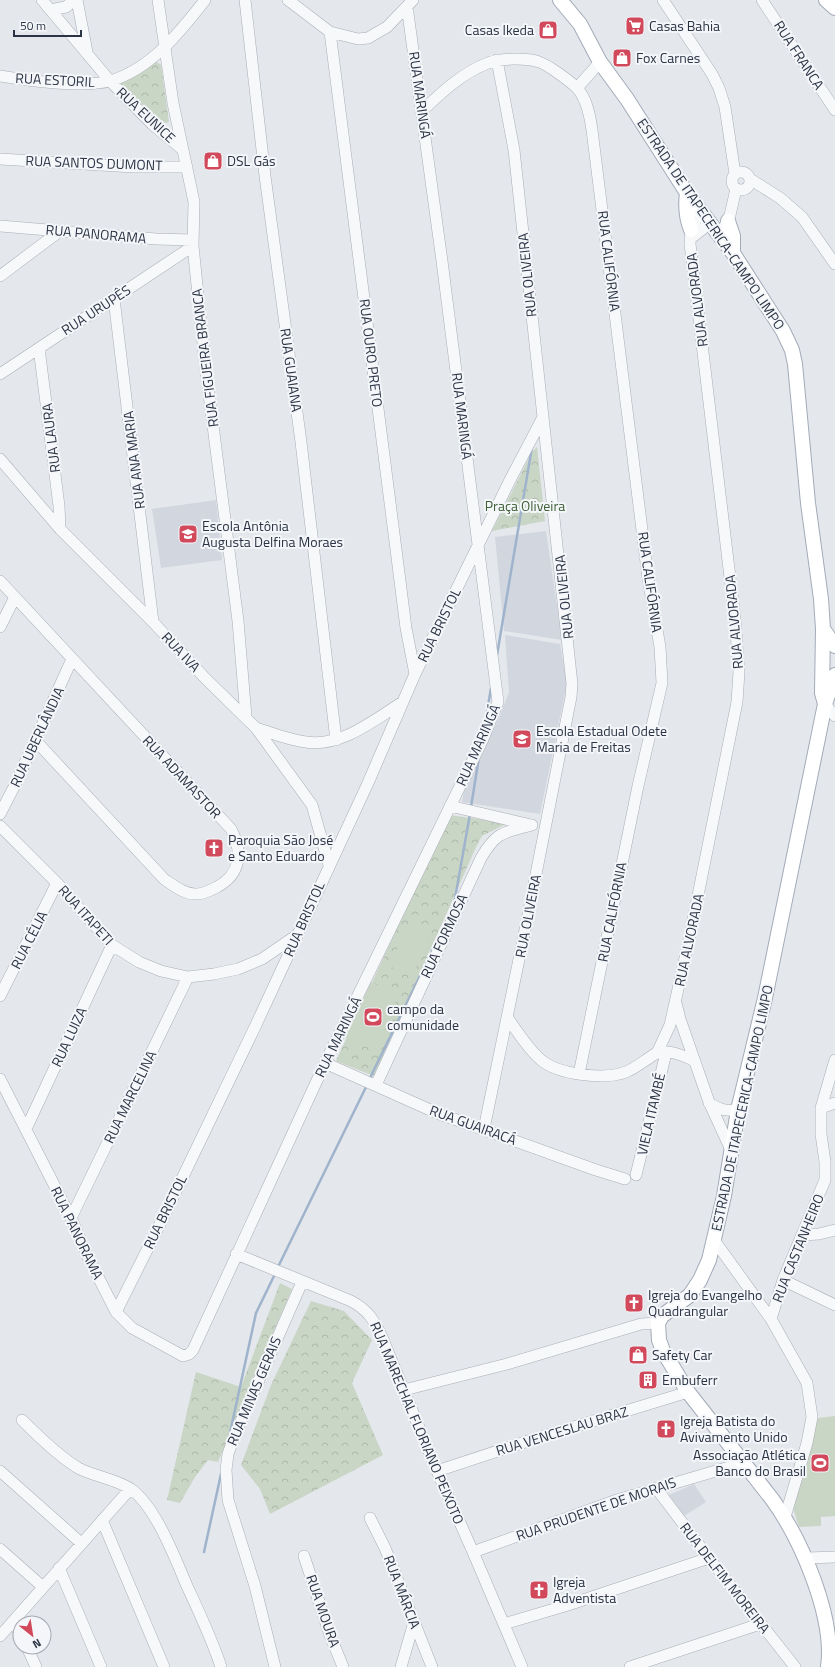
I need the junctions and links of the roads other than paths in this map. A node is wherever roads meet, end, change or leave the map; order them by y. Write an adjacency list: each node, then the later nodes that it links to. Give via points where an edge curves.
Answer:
1 (42, 0): 17 (street, RUA EUNICE)
2 (74, 0): 17 (street, via 66,7)
3 (77, 0): 21 (street)
4 (158, 0): 20 (street, RUA FIGUEIRA BRANCA)
5 (211, 0): 14 (street)
6 (245, 0): 67 (street, RUA GUAIANA)
7 (288, 0): 19 (street)
8 (560, 0): 9 (main road); 18 (main road, ESTRADA DE ITAPECERICA-CAMPO LIMPO)
9 (566, 0)
10 (574, 0): 18 (main road, ESTRADA DE ITAPECERICA-CAMPO LIMPO)
11 (663, 0): 32 (street, via 719,88 725,107)
12 (762, 0): 27 (street, RUA FRANCA)
13 (826, 0): 16 (main road)
14 (202, 3): 20 (street)
15 (410, 3): 19 (street, via 387,27 368,38 352,39); 28 (street, RUA MARINGÁ)
16 (835, 8)
17 (50, 10): 21 (street, RUA EUNICE)
18 (580, 24): 23 (main road, ESTRADA DE ITAPECERICA-CAMPO LIMPO)
19 (330, 32): 59 (street, RUA OURO PRETO, via 406,628)
20 (164, 48): 25 (street, via 144,64); 29 (street, RUA FIGUEIRA BRANCA)
21 (87, 52): 25 (street, RUA EUNICE)
22 (497, 60): 26 (street, via 539,62); 28 (street, via 458,78); 49 (street, RUA OLIVEIRA, via 514,150)
23 (600, 62): 26 (street); 35 (main road, ESTRADA DE ITAPECERICA-CAMPO LIMPO)
24 (0, 76): 25 (street, RUA ESTORIL, via 69,83)
25 (110, 81): 29 (street, RUA EUNICE, via 153,125)
26 (577, 88): 85 (street, RUA CALIFÓRNIA, via 588,108 592,130 662,673 662,683 633,809)
27 (835, 110)
28 (422, 111): 52 (street, RUA MARINGÁ)
29 (182, 149): 31 (street, RUA FIGUEIRA BRANCA)
30 (0, 159): 31 (street, RUA SANTOS DUMONT, via 134,167)
31 (187, 167): 42 (street, RUA FIGUEIRA BRANCA, via 194,202)
32 (735, 174): 33 (street, via 745,173); 34 (street, via 732,180)
33 (750, 179): 34 (street, via 746,189); 44 (street, via 780,198 802,217)
34 (736, 189): 37 (street)
35 (687, 193): 36 (main road, ESTRADA DE ITAPECERICA-CAMPO LIMPO); 41 (main road, via 685,209)
36 (700, 212): 39 (main road, ESTRADA DE ITAPECERICA-CAMPO LIMPO); 41 (street)
37 (729, 218): 39 (street, RUA ALVORADA); 43 (main road)
38 (0, 226): 40 (street, RUA PANORAMA)
39 (713, 228): 41 (street, RUA ALVORADA); 43 (main road, ESTRADA DE ITAPECERICA-CAMPO LIMPO)
40 (60, 231): 42 (street, RUA PANORAMA); 45 (street)
41 (691, 235): 79 (street, RUA ALVORADA, via 694,282 739,672 737,702)
42 (193, 243): 46 (street, RUA URUPÊS); 64 (street, RUA FIGUEIRA BRANCA, via 205,363 238,621)
43 (733, 253): 57 (main road, ESTRADA DE ITAPECERICA-CAMPO LIMPO, via 783,331 792,350 823,629)
44 (835, 264)
45 (0, 276)
46 (114, 299): 47 (street, RUA URUPÊS); 55 (street, RUA ANA MARIA)
47 (39, 348): 48 (street, RUA URUPÊS); 51 (street, RUA LAURA)
48 (0, 374)
49 (543, 417): 52 (street, RUA BRISTOL); 72 (street, RUA OLIVEIRA, via 572,684)
50 (0, 459): 51 (street, RUA IVA)
51 (60, 529): 55 (street, RUA IVA)
52 (478, 546): 59 (street, RUA BRISTOL); 68 (street, RUA MARINGÁ, via 498,702)
53 (0, 581): 54 (street, RUA ADAMASTOR)
54 (15, 597): 56 (street); 58 (street, RUA ADAMASTOR)
55 (153, 622): 64 (street, RUA IVA, via 204,678)
56 (0, 626)
57 (831, 649): 62 (main road, ESTRADA DE ITAPECERICA-CAMPO LIMPO, via 822,694)
58 (72, 659): 66 (street, RUA UBERLÂNDIA); 66 (street, RUA ADAMASTOR, via 231,829 237,840 238,864 230,878 208,892 196,894 186,892 169,882)
59 (415, 674): 61 (street, RUA BRISTOL)
60 (835, 676): 62 (main road, ESTRADA DE ITAPECERICA-CAMPO LIMPO)
61 (404, 702): 67 (street, via 357,731); 73 (street, RUA BRISTOL)
62 (825, 704): 63 (street); 91 (main road, ESTRADA DE ITAPECERICA-CAMPO LIMPO, via 765,998)
63 (835, 716)
64 (246, 717): 65 (street, RUA IVA)
65 (256, 728): 67 (street, via 307,743); 73 (street, RUA IVA, via 312,805)
66 (35, 740): 69 (street, RUA UBERLÂNDIA)
67 (336, 740)
68 (450, 806): 70 (street); 84 (street, RUA MARINGÁ)
69 (0, 814)
70 (532, 825): 72 (street); 87 (street, RUA FORMOSA, via 498,836 481,858)
71 (0, 826): 74 (street, RUA ITAPETI)
72 (545, 830): 80 (street, RUA OLIVEIRA)
73 (328, 865): 75 (street, RUA BRISTOL)
74 (57, 883): 76 (street, RUA ITAPETI); 78 (street, RUA CÉLIA)
75 (298, 934): 77 (street, RUA ITAPETI, via 262,959 238,969); 105 (street, RUA BRISTOL)
76 (112, 945): 77 (street, RUA ITAPETI, via 139,962 161,971); 93 (street, RUA LUIZA)
77 (188, 976): 97 (street, RUA MARCELINA)
78 (0, 996)
79 (676, 1000): 81 (street, RUA ALVORADA); 83 (street, RUA ALVORADA)
80 (507, 1017): 85 (street, via 542,1061); 92 (street, RUA OLIVEIRA)
81 (661, 1053): 83 (street, via 676,1053); 85 (street, via 627,1072 610,1076); 95 (street, VIELA ITAMBÉ)
82 (835, 1060): 90 (street, RUA CASTANHEIRO)
83 (695, 1061): 88 (street, RUA ALVORADA)
84 (326, 1063): 87 (street, RUA GUAIRACÁ); 101 (street, RUA MARINGÁ)
85 (579, 1074)
86 (0, 1079): 93 (street, RUA PANORAMA)
87 (376, 1085): 92 (street, RUA GUAIRACÁ, via 437,1113)
88 (709, 1102): 91 (street, via 719,1109); 94 (street, RUA ALVORADA)
89 (835, 1103): 90 (street)
90 (821, 1108): 99 (street, RUA CASTANHEIRO, via 825,1180)
91 (738, 1110): 94 (main road, ESTRADA DE ITAPECERICA-CAMPO LIMPO)
92 (484, 1129): 96 (street, RUA GUAIRACÁ)
93 (26, 1130): 97 (street, RUA PANORAMA)
94 (731, 1150): 100 (main road, ESTRADA DE ITAPECERICA-CAMPO LIMPO)
95 (636, 1175)
96 (625, 1179)
97 (71, 1218): 105 (street, RUA PANORAMA)
98 (835, 1230): 99 (street)
99 (802, 1235): 102 (street, RUA CASTANHEIRO)
100 (714, 1240): 106 (street, ESTRADA DE ITAPECERICA-CAMPO LIMPO); 107 (main road, via 709,1260 694,1290 662,1316)
101 (236, 1254): 103 (street, RUA MARECHAL FLORIANO PEIXOTO); 108 (street, RUA MARINGÁ, via 192,1350)
102 (783, 1280): 104 (street); 106 (street, RUA CASTANHEIRO)
103 (302, 1282): 109 (street, RUA MARECHAL FLORIANO PEIXOTO, via 362,1307 376,1325); 140 (street, RUA MINAS GERAIS, via 234,1437 226,1470 228,1500)
104 (835, 1305)
105 (116, 1312): 108 (street, RUA PANORAMA, via 132,1328 174,1352)
106 (771, 1319): 117 (street, ESTRADA DE ITAPECERICA-CAMPO LIMPO, via 804,1374 812,1417)
107 (658, 1323): 109 (street, via 642,1324 506,1364); 110 (main road, via 659,1340 663,1351)
108 (186, 1355)
109 (404, 1390): 114 (street, RUA MARECHAL FLORIANO PEIXOTO)
110 (688, 1392): 112 (main road); 114 (street, RUA VENCESLAU BRAZ)
111 (22, 1420): 115 (street, via 80,1468)
112 (743, 1463): 116 (street, RUA PRUDENTE DE MORAIS); 117 (main road)
113 (0, 1471): 120 (street)
114 (437, 1471): 122 (street, RUA MARECHAL FLORIANO PEIXOTO)
115 (130, 1488): 119 (street); 139 (street, via 160,1527)
116 (656, 1488): 122 (street, RUA PRUDENTE DE MORAIS); 125 (street, RUA DELFIM MOREIRA)
117 (785, 1517): 126 (main road)
118 (370, 1518): 131 (street, RUA MÁRCIA, via 385,1548)
119 (102, 1520): 120 (street); 138 (street)
120 (81, 1543): 127 (street)
121 (0, 1549): 128 (street)
122 (473, 1552): 132 (street, RUA MARECHAL FLORIANO PEIXOTO)
123 (304, 1556): 141 (street, RUA MOURA)
124 (835, 1557): 126 (street)
125 (709, 1558): 132 (street); 133 (street, RUA DELFIM MOREIRA)
126 (808, 1558): 147 (main road, via 827,1611 832,1646)
127 (59, 1568): 128 (street); 137 (street)
128 (43, 1587): 129 (street)
129 (18, 1615)
130 (12, 1622): 134 (street)
131 (414, 1622): 142 (street); 143 (street, RUA MÁRCIA)
132 (504, 1624): 144 (street, RUA MARECHAL FLORIANO PEIXOTO)
133 (760, 1624): 145 (street); 146 (street, RUA DELFIM MOREIRA)
134 (1, 1632)
135 (31, 1655): 136 (street)
136 (36, 1667)
137 (100, 1667)
138 (164, 1667)
139 (221, 1667)
140 (275, 1667)
141 (343, 1667)
142 (401, 1667)
143 (432, 1667)
144 (522, 1667)
145 (630, 1667)
146 (795, 1667)
147 (828, 1667)

